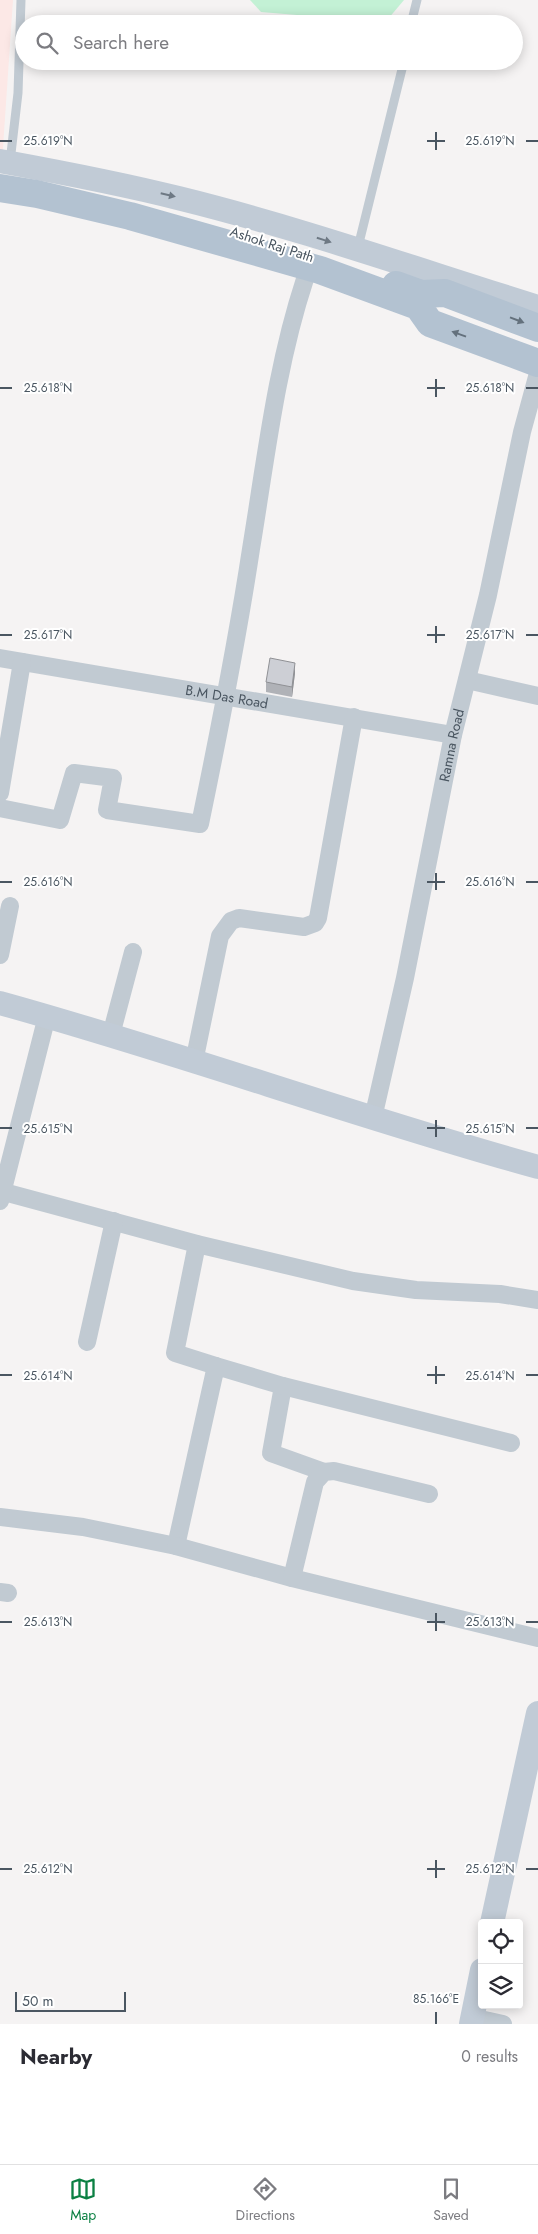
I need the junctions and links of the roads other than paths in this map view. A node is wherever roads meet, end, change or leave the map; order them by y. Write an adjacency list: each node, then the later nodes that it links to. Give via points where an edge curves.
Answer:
1 (21, 0): 3 (lane)
2 (417, 0): 4 (lane)
3 (21, 15)
4 (413, 15)
5 (19, 70): 7 (lane, via 18,93)
6 (402, 70): 10 (lane)
7 (3, 166): 10 (street, one-way to 10, via 109,182 180,198); 14 (main road, Ashok Raj Path, one-way to 14, via 47,184 124,200 238,232 421,294 445,293)
8 (0, 188): 13 (main road, Ashok Raj Path, via 130,216 320,270 418,306)
9 (0, 200): 11 (street, Ashok Raj Path, via 133,224)
10 (357, 250): 12 (street)
11 (305, 279): 13 (street, Ashok Raj Path); 21 (street, via 275,392)
12 (538, 307)
13 (430, 323): 15 (main road, Ashok Raj Path, one-way to 13)
14 (538, 328)
15 (538, 362)
16 (538, 373): 19 (street, Ramna Road)
17 (0, 658): 18 (street, B.M Das Road)
18 (22, 662): 21 (street, B.M Das Road); 24 (street)
19 (467, 680): 20 (street); 23 (street, Ramna Road)
20 (538, 696)
21 (227, 697): 22 (street, B.M Das Road); 25 (street, via 200,824 107,810 113,778 74,773 60,820)
22 (354, 717): 23 (street, B.M Das Road); 32 (street, via 318,918 315,923 304,927 239,918 225,927 211,971)
23 (453, 735): 33 (street, Ramna Road, via 405,978)
24 (0, 793)
25 (0, 808)
26 (10, 906): 28 (street)
27 (133, 952): 31 (street)
28 (0, 955)
29 (0, 1003): 30 (street)
30 (47, 1016): 31 (street); 35 (street)
31 (111, 1035): 32 (street)
32 (194, 1062): 33 (street)
33 (373, 1118): 34 (street)
34 (538, 1166)
35 (1, 1195): 36 (street)
36 (114, 1221): 37 (street); 39 (street)
37 (197, 1244): 38 (street, via 353,1281 416,1290 500,1294); 40 (street, via 175,1354)
38 (538, 1300)
39 (87, 1342)
40 (216, 1366): 41 (street); 46 (street)
41 (283, 1386): 42 (street); 43 (street, via 271,1453)
42 (511, 1443)
43 (324, 1472): 44 (street, via 334,1471); 47 (street, via 315,1482)
44 (429, 1494)
45 (0, 1517): 46 (street, via 83,1527)
46 (176, 1546): 47 (street)
47 (292, 1578): 48 (street)
48 (538, 1638)
49 (538, 1712): 50 (street)
50 (493, 1919)
51 (478, 1988): 52 (street)
52 (471, 2020): 53 (street)
53 (503, 2024)

